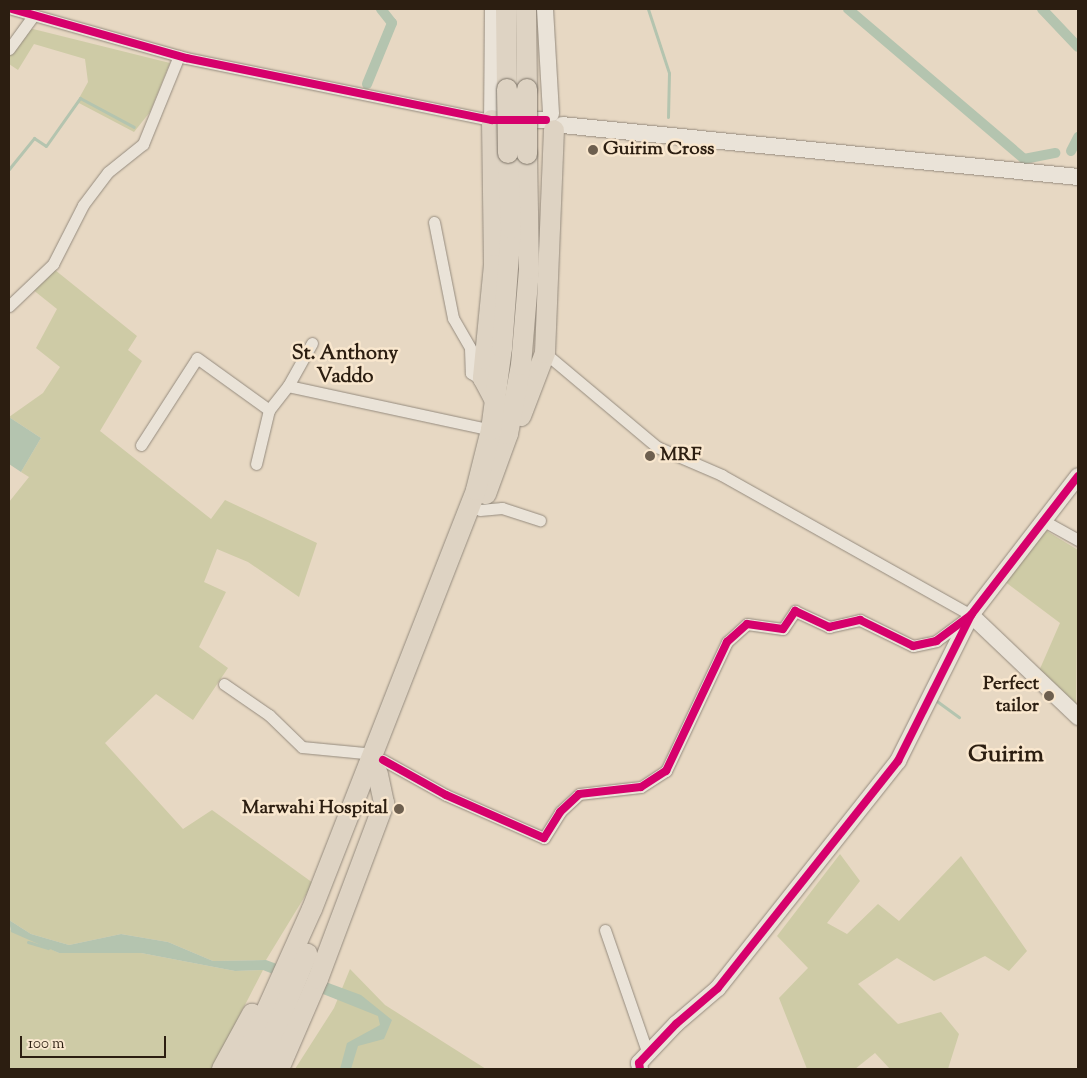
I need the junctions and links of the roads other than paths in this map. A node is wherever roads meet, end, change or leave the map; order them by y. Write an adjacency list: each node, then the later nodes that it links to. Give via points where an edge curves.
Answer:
1 (12, 9): 6 (street)
2 (493, 9): 9 (street)
3 (506, 9): 11 (highway, bridge, via 507,89)
4 (526, 9): 11 (highway, bridge, via 527,89)
5 (545, 9): 10 (street)
6 (32, 17): 7 (street); 8 (street)
7 (9, 49)
8 (179, 56): 9 (street); 14 (street, via 143,144 108,172 82,205 53,264)
9 (492, 120): 10 (street); 17 (highway, via 494,265)
10 (553, 122): 12 (street); 16 (highway)
11 (518, 153): 19 (highway); 21 (highway, via 530,269 521,365)
12 (1078, 177)
13 (434, 222): 17 (street, via 453,318 470,348 471,373)
14 (9, 306)
15 (312, 343): 18 (street)
16 (544, 353): 21 (highway, via 519,422); 29 (street, via 657,447 722,475)
17 (484, 381): 19 (highway)
18 (288, 386): 20 (street); 21 (street)
19 (495, 401): 21 (highway)
20 (269, 410): 22 (street, via 197,358); 23 (street)
21 (499, 432): 25 (highway); 32 (highway)
22 (141, 445)
23 (256, 464)
24 (1078, 476): 27 (street)
25 (480, 510): 26 (street, via 502,508); 32 (highway)
26 (540, 520)
27 (1044, 521): 28 (street); 29 (street)
28 (1078, 540)
29 (971, 615): 31 (street); 32 (street, via 936,641 913,646 860,620 829,627 795,611 783,629 747,624 727,642 666,771 641,787 579,794 560,812 544,838); 35 (street, via 898,761 718,988)
30 (224, 684): 32 (street, via 269,715 302,747)
31 (1078, 717)
32 (379, 763): 33 (highway); 38 (highway); 39 (highway, via 384,803 315,988)
33 (312, 909): 36 (highway, via 279,952); 37 (highway)
34 (605, 930): 35 (street)
35 (648, 1054): 40 (street)
36 (222, 1069)
37 (240, 1069)
38 (259, 1069)
39 (279, 1069)
40 (640, 1069)

